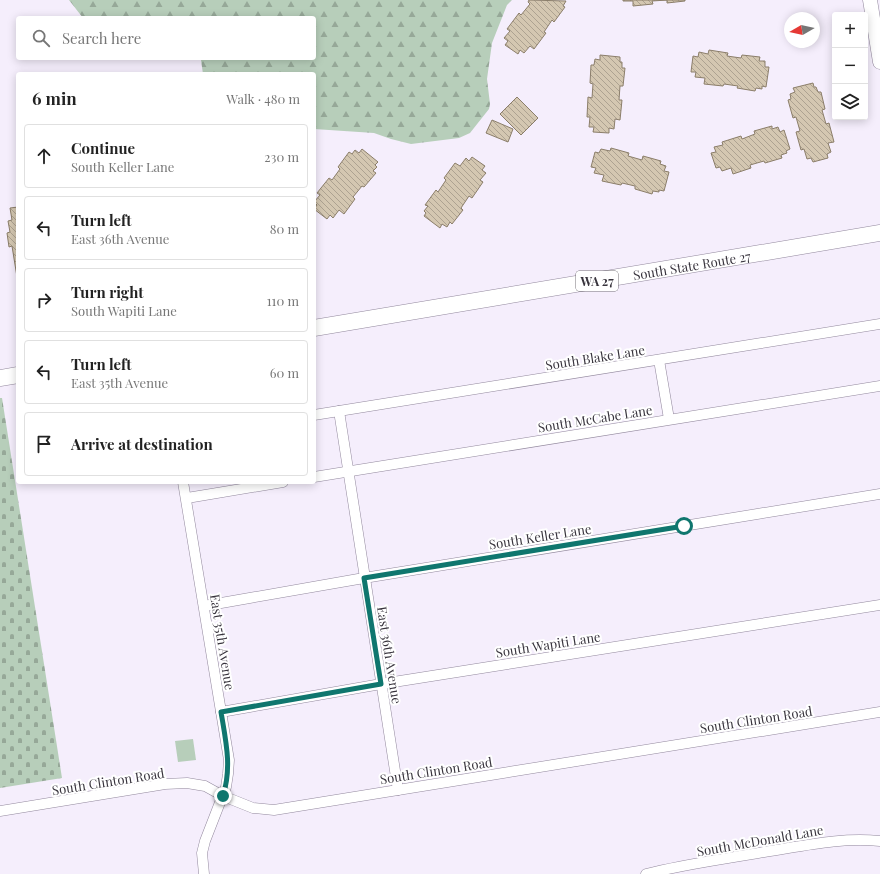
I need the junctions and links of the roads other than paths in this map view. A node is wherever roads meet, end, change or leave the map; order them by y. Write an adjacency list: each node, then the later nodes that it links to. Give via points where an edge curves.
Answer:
1 (870, 0): 2 (street)
2 (880, 62)
3 (880, 233): 5 (main road, South State Route 27 / WA 27)
4 (880, 324): 6 (street, South Blake Lane)
5 (316, 328)
6 (659, 360): 10 (street, South Blake Lane); 12 (street)
7 (16, 376): 8 (main road)
8 (0, 378)
9 (880, 386): 12 (street, South McCabe Lane)
10 (339, 411): 11 (street, South Blake Lane); 13 (street, East 36th Avenue)
11 (316, 415)
12 (669, 419): 13 (street, South McCabe Lane)
13 (349, 471): 14 (street, South McCabe Lane); 19 (street, East 36th Avenue)
14 (316, 477)
15 (184, 484): 18 (street, East 35th Avenue)
16 (271, 484): 18 (street)
17 (880, 494): 19 (street, South Keller Lane)
18 (187, 498): 21 (street, East 35th Avenue)
19 (364, 578): 21 (street, South Keller Lane); 22 (street, East 36th Avenue)
20 (880, 605): 22 (street, South Wapiti Lane)
21 (204, 606): 23 (street, East 35th Avenue)
22 (381, 684): 23 (street, South Wapiti Lane); 25 (street, East 36th Avenue)
23 (221, 712): 26 (street, East 35th Avenue, via 229,760)
24 (880, 712): 25 (street, South Clinton Road)
25 (398, 790): 26 (street, South Clinton Road, via 274,810 253,808)
26 (223, 796): 27 (street, South Clinton Road, via 205,786 187,782); 30 (street, East 35th Avenue, via 211,822 202,853)
27 (0, 811)
28 (880, 841): 29 (street, South McDonald Lane, via 833,841)
29 (695, 869): 31 (street, South McDonald Lane)
30 (204, 874)
31 (646, 874)

